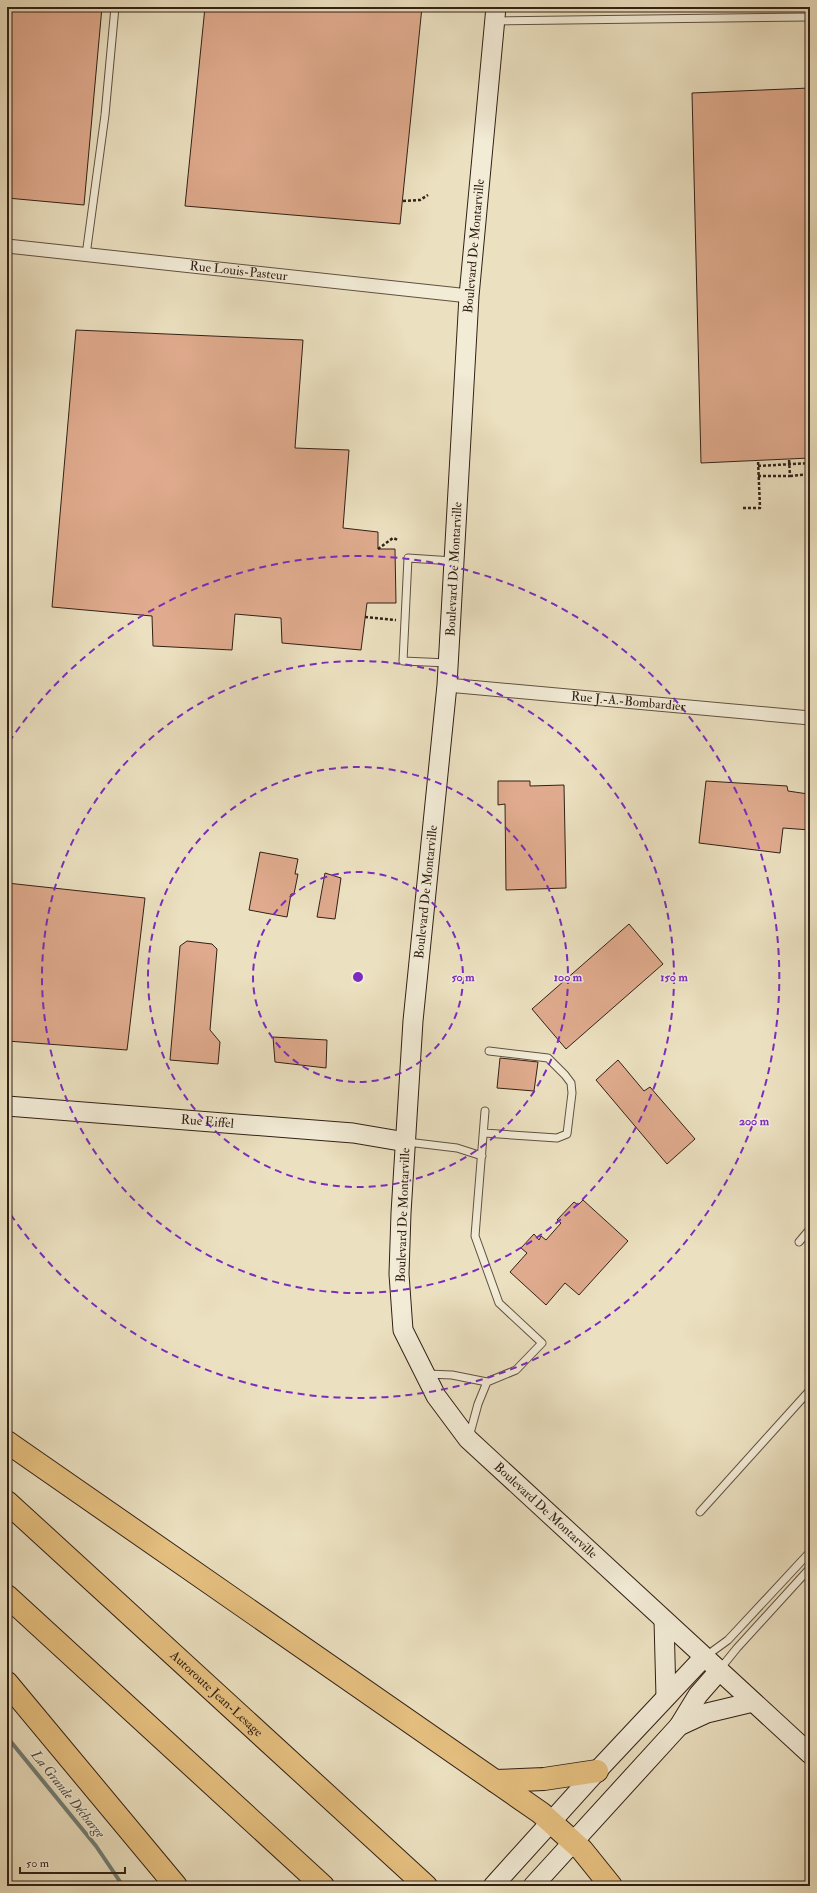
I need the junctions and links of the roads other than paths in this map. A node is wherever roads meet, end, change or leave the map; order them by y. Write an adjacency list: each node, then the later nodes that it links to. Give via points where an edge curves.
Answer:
1 (115, 7): 5 (lane, via 105,115)
2 (496, 14): 3 (lane); 6 (street, Boulevard De Montarville)
3 (810, 17)
4 (7, 246): 5 (street, Rue Louis-Pasteur)
5 (86, 255): 6 (street, Rue Louis-Pasteur)
6 (469, 296): 7 (street, Boulevard De Montarville)
7 (454, 562): 8 (street, Boulevard De Montarville); 8 (lane, via 408,558 403,661)
8 (449, 663): 9 (street, Boulevard De Montarville)
9 (448, 685): 10 (street, Rue J.-A.-Bombardier); 15 (street, Boulevard De Montarville, via 413,1020)
10 (810, 718)
11 (489, 1051): 14 (lane, via 548,1058 571,1083 572,1093 567,1134 557,1138)
12 (7, 1106): 15 (street, Rue Eiffel, via 353,1133)
13 (485, 1111): 14 (lane)
14 (484, 1133): 16 (lane)
15 (406, 1142): 16 (lane, via 457,1148); 19 (street, Boulevard De Montarville, via 399,1274 403,1330)
16 (482, 1156): 20 (lane, via 475,1236 482,1259 498,1303 542,1343 516,1370)
17 (810, 1229): 18 (lane)
18 (799, 1242)
19 (425, 1374): 20 (lane, via 452,1375); 22 (street, Boulevard De Montarville, via 436,1396)
20 (487, 1382): 22 (lane)
21 (810, 1390): 25 (lane)
22 (468, 1439): 29 (street, Boulevard De Montarville)
23 (7, 1442): 38 (highway)
24 (7, 1502): 43 (highway, Autoroute Jean-Lesage)
25 (700, 1512)
26 (810, 1552): 30 (lane, via 728,1640)
27 (810, 1568): 31 (lane)
28 (7, 1596): 42 (highway)
29 (664, 1620): 30 (street, Boulevard De Montarville); 33 (street)
30 (704, 1658): 31 (street, Boulevard De Montarville); 33 (street)
31 (719, 1671): 34 (street, Boulevard De Montarville); 35 (street, via 698,1695)
32 (7, 1683): 41 (highway)
33 (666, 1698): 37 (street)
34 (753, 1702): 35 (street, via 707,1713); 36 (street, Boulevard De Montarville)
35 (679, 1726): 40 (street)
36 (810, 1754)
37 (597, 1771): 38 (highway, via 544,1779); 39 (street)
38 (495, 1781): 39 (highway)
39 (552, 1822): 40 (highway); 44 (street)
40 (574, 1842): 45 (street); 46 (highway)
41 (176, 1886)
42 (323, 1886)
43 (426, 1886)
44 (493, 1886)
45 (533, 1886)
46 (611, 1886)

